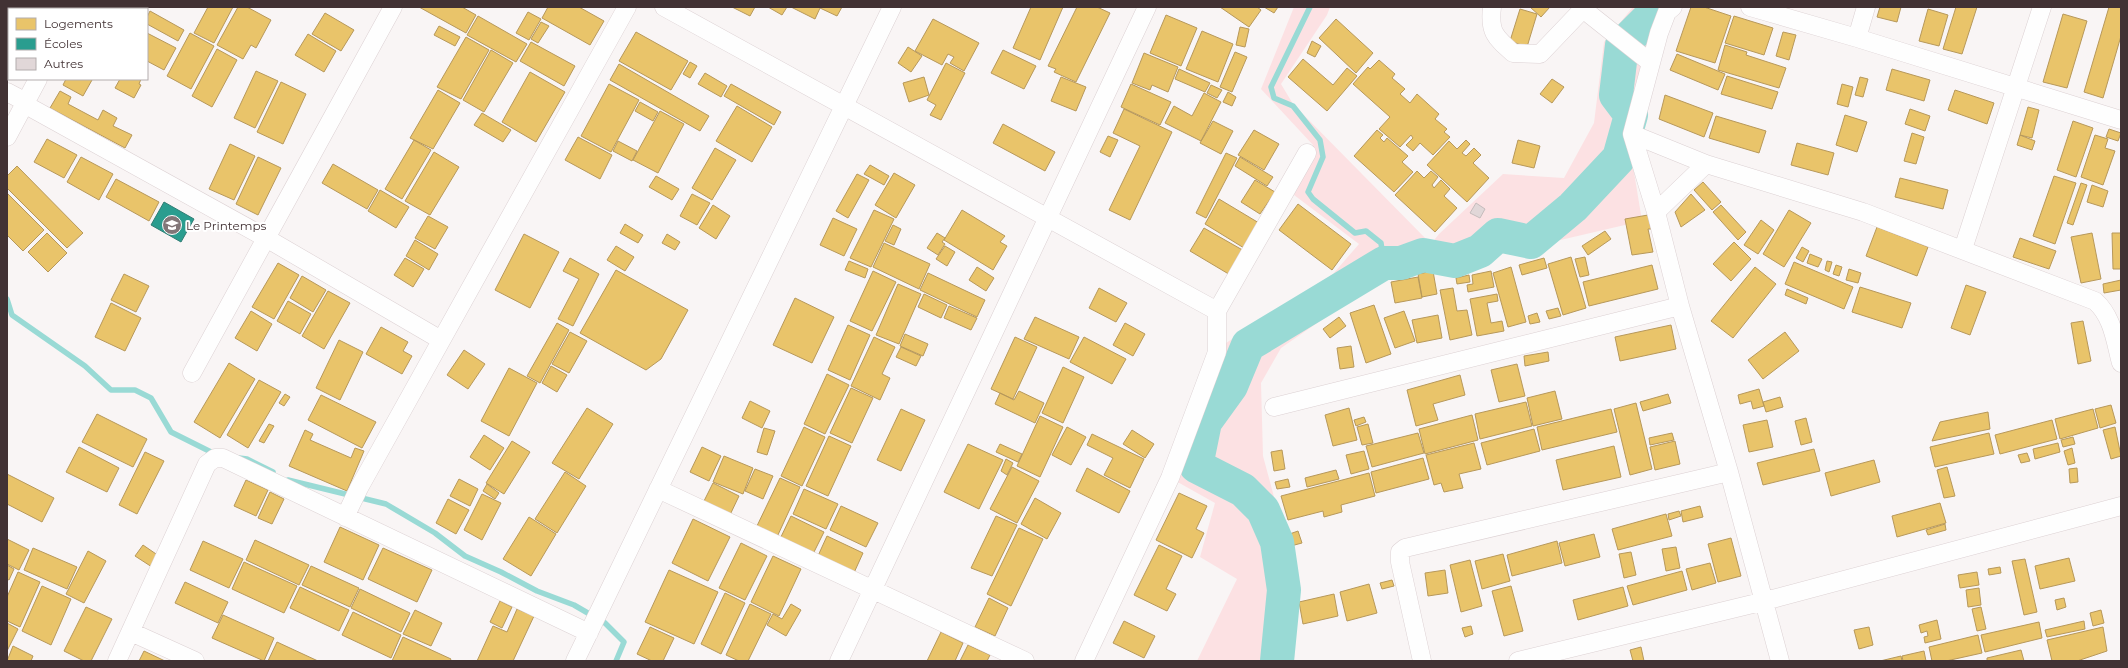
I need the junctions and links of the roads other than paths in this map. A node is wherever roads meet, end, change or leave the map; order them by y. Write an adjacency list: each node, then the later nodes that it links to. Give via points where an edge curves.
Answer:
1 (392, 7): 26 (street)
2 (627, 7): 30 (street)
3 (664, 7): 18 (street)
4 (892, 7): 18 (street)
5 (1147, 7): 25 (street)
6 (1492, 7): 11 (street, via 1490,23 1498,40 1513,53 1540,54)
7 (1673, 7): 13 (street, via 1667,12)
8 (1750, 7): 12 (street)
9 (1866, 7): 12 (street)
10 (2042, 7): 15 (street)
11 (1583, 8): 13 (street)
12 (1857, 38): 15 (street)
13 (1651, 63): 20 (street)
14 (37, 80): 17 (street)
15 (2016, 89): 19 (street); 27 (street)
16 (7, 92): 17 (street)
17 (25, 103): 21 (street); 26 (street)
18 (844, 106): 25 (street); 35 (street)
19 (2121, 120)
20 (1632, 134): 23 (street); 24 (street)
21 (7, 136)
22 (1307, 153): 29 (street)
23 (1706, 164): 24 (street); 27 (street, via 1863,212)
24 (1656, 212): 28 (street)
25 (1048, 218): 29 (street); 38 (street)
26 (266, 238): 30 (street); 32 (street)
27 (1963, 249): 31 (street, via 2095,301 2105,310 2109,319)
28 (1680, 306): 33 (street); 34 (street)
29 (1217, 311): 47 (street, via 1217,352 1170,478)
30 (441, 340): 37 (street)
31 (2121, 363)
32 (192, 373)
33 (1274, 407)
34 (1729, 472): 39 (street); 48 (street, via 1405,548 1400,552 1400,562)
35 (658, 490): 38 (street); 41 (street)
36 (2121, 506): 39 (street)
37 (347, 513): 40 (street, via 223,458 215,458 207,464); 41 (street)
38 (873, 590): 45 (street); 46 (street)
39 (1765, 601): 49 (street); 50 (street)
40 (131, 632): 42 (street); 43 (street)
41 (589, 633): 44 (street)
42 (117, 661)
43 (195, 661)
44 (575, 661)
45 (839, 661)
46 (1025, 661)
47 (1084, 661)
48 (1422, 661)
49 (1518, 661)
50 (1780, 661)

